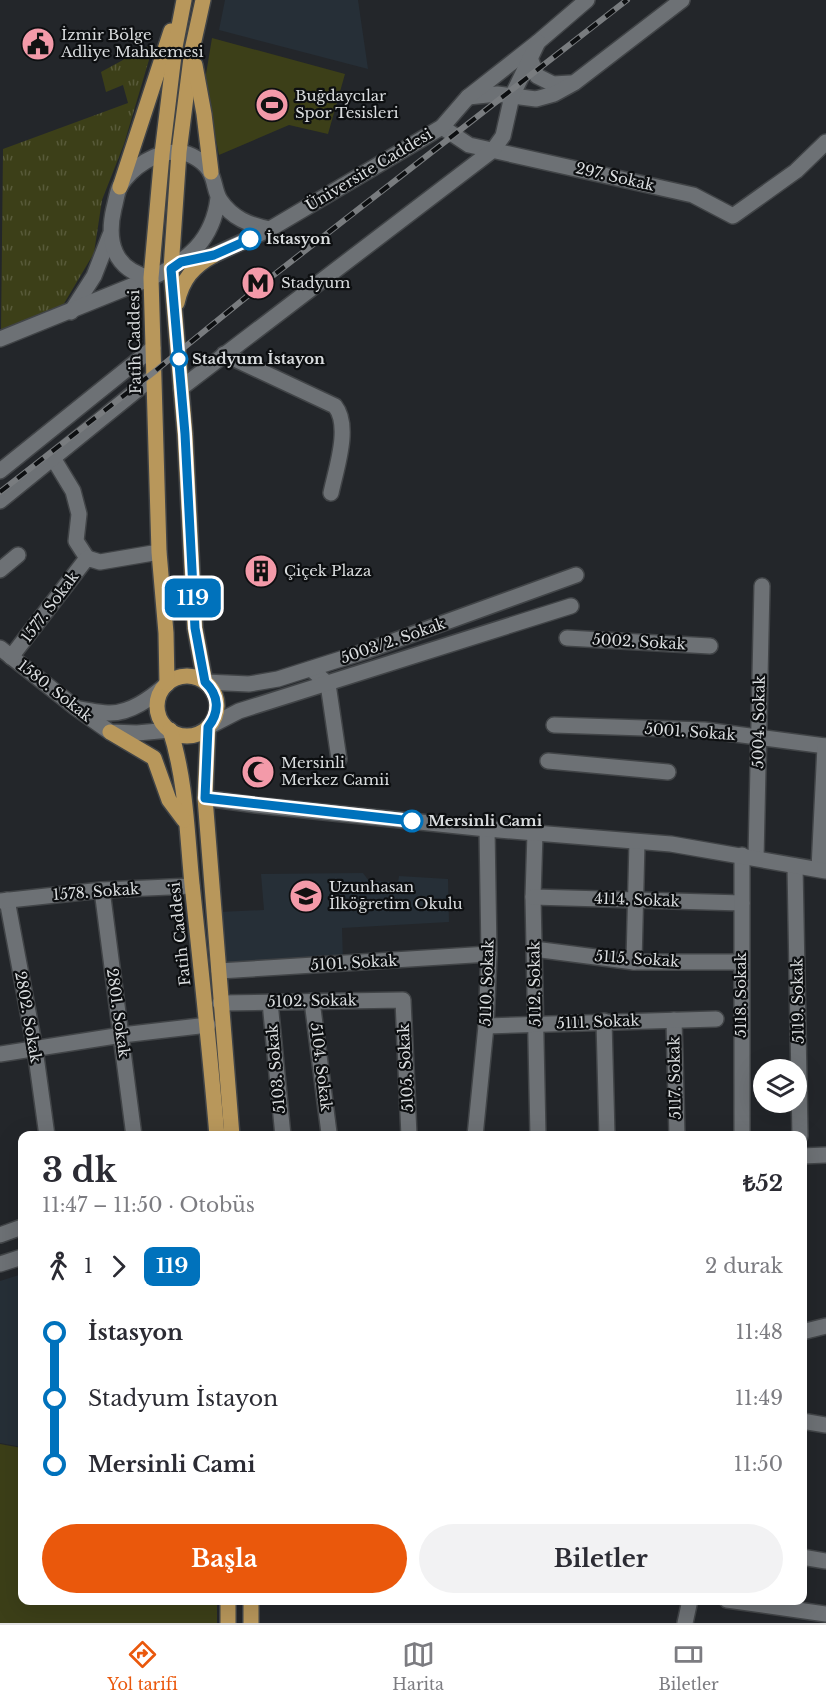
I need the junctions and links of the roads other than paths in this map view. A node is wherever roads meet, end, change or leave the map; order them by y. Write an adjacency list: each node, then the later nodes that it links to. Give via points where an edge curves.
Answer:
1 (183, 0): 15 (main road, Fatih Caddesi); 17 (main road)
2 (202, 0): 6 (main road)
3 (587, 0): 5 (street)
4 (682, 0): 8 (street)
5 (538, 42): 7 (street); 10 (street)
6 (192, 50): 14 (main road); 16 (main road)
7 (531, 58): 8 (street, via 537,76 553,84); 9 (street)
8 (573, 83): 9 (street, via 536,99)
9 (512, 96): 10 (street); 13 (street, via 503,136)
10 (468, 97): 11 (street)
11 (442, 127): 13 (street, Üniversite Caddesi, via 469,145); 19 (street, Üniversite Caddesi)
12 (826, 142): 13 (street, 297. Sokak, via 796,171 734,216 693,195)
13 (493, 150): 28 (street)
14 (179, 152): 15 (street); 16 (street, via 198,159); 22 (main road)
15 (162, 154): 17 (street, via 142,163); 23 (main road, Fatih Caddesi)
16 (211, 172): 18 (street)
17 (120, 187): 20 (street)
18 (218, 198): 19 (street, via 242,220); 22 (street, via 216,214 200,245)
19 (270, 229): 21 (street, Üniversite Caddesi)
20 (110, 235): 23 (street, via 122,265 136,275); 24 (street, via 94,276)
21 (214, 255): 22 (street, Üniversite Caddesi); 25 (main road, via 199,262 188,274)
22 (176, 265): 23 (street); 25 (main road)
23 (151, 278): 24 (street); 27 (main road, Fatih Caddesi)
24 (71, 312): 26 (street)
25 (175, 312): 30 (main road)
26 (0, 339)
27 (153, 348): 29 (main road, Fatih Caddesi); 32 (street)
28 (224, 354): 30 (street); 33 (street, via 335,406 340,412 343,425)
29 (153, 377): 31 (street); 35 (main road, Fatih Caddesi)
30 (181, 388): 46 (main road, via 195,628)
31 (53, 458): 34 (street); 37 (street, via 73,491 79,514 76,541)
32 (0, 471)
33 (331, 493)
34 (0, 501)
35 (159, 552): 37 (street, 1577. Sokak, via 100,562); 47 (main road, Fatih Caddesi)
36 (18, 555): 38 (street)
37 (87, 558): 44 (street, 1577. Sokak)
38 (0, 570)
39 (576, 575): 45 (street, 5003/2. Sokak)
40 (762, 586): 54 (street, 5004. Sokak)
41 (571, 606): 48 (street, 5003/2. Sokak)
42 (567, 638): 43 (street, 5002. Sokak)
43 (710, 646)
44 (6, 652): 49 (street, 1580. Sokak)
45 (311, 669): 46 (street, 5003/2. Sokak, via 249,684); 48 (street)
46 (205, 682): 47 (main road, via 186,676); 51 (main road, via 217,704)
47 (167, 684): 49 (street, via 122,711); 52 (main road, via 158,699 158,708 159,717)
48 (328, 684): 51 (street, 5003/2. Sokak, via 239,711); 56 (street)
49 (76, 708): 53 (street, 1580. Sokak)
50 (554, 725): 54 (street, 5001. Sokak, via 704,730)
51 (208, 727): 52 (main road, via 190,736); 59 (main road)
52 (170, 730): 53 (street); 60 (main road, Fatih Caddesi)
53 (110, 732): 60 (main road, via 154,758 169,800)
54 (758, 738): 55 (street, 5001. Sokak); 64 (street, 5004. Sokak)
55 (826, 746): 66 (street)
56 (339, 759)
57 (548, 761): 58 (street)
58 (668, 772)
59 (205, 798): 61 (street); 77 (main road)
60 (186, 822): 67 (main road, Fatih Caddesi)
61 (487, 829): 62 (street); 74 (street, 5110. Sokak)
62 (535, 833): 63 (street); 69 (street, 5112. Sokak)
63 (637, 842): 64 (street); 71 (street)
64 (749, 857): 65 (street); 72 (street, 5118. Sokak)
65 (795, 866): 66 (street); 103 (street, 5119. Sokak)
66 (822, 870)
67 (192, 886): 68 (street, 1578. Sokak); 86 (main road, Fatih Caddesi)
68 (102, 890): 70 (street, 1578. Sokak); 88 (street, 2801. Sokak)
69 (533, 897): 71 (street, 4114. Sokak); 73 (street, 5112. Sokak)
70 (4, 900): 89 (street, 2802. Sokak)
71 (636, 901): 72 (street, 4114. Sokak); 75 (street)
72 (742, 903): 76 (street, 5118. Sokak)
73 (534, 949): 75 (street, 5115. Sokak); 85 (street, 5112. Sokak)
74 (489, 954): 77 (street, 5101. Sokak); 87 (street, 5110. Sokak)
75 (634, 962): 76 (street, 5115. Sokak)
76 (741, 962): 102 (street, 5118. Sokak)
77 (219, 971): 81 (main road)
78 (403, 1000): 80 (street, 5102. Sokak); 97 (street, 5105. Sokak)
79 (270, 1002): 80 (street, 5102. Sokak); 81 (street, 5102. Sokak); 95 (street, 5103. Sokak)
80 (312, 1002): 96 (street, 5104. Sokak)
81 (220, 1003): 94 (main road)
82 (716, 1019): 83 (street, 5111. Sokak)
83 (674, 1020): 84 (street, 5111. Sokak); 101 (street, 5117. Sokak)
84 (604, 1021): 85 (street, 5111. Sokak); 100 (street)
85 (536, 1024): 87 (street, 5111. Sokak); 99 (street, 5112. Sokak)
86 (208, 1025): 88 (street); 93 (main road, Fatih Caddesi)
87 (486, 1026): 98 (street, 5110. Sokak)
88 (122, 1035): 89 (street); 92 (street, 2801. Sokak)
89 (34, 1049): 90 (street); 91 (street, 2802. Sokak)
90 (0, 1054)
91 (45, 1131)
92 (133, 1131)
93 (217, 1131)
94 (232, 1131)
95 (282, 1131)
96 (329, 1131)
97 (410, 1131)
98 (476, 1131)
99 (538, 1131)
100 (607, 1131)
101 (676, 1131)
102 (742, 1131)
103 (800, 1131)
104 (826, 1155): 105 (street)
105 (807, 1156)
106 (18, 1228): 107 (street)
107 (0, 1235)
108 (18, 1258): 109 (street)
109 (0, 1264)
110 (826, 1326): 111 (street)
111 (807, 1331)
112 (807, 1422): 113 (street)
113 (826, 1425)
114 (807, 1558): 115 (street)
115 (826, 1561)
116 (228, 1605): 121 (main road)
117 (251, 1605): 122 (main road)
118 (689, 1605): 123 (street)
119 (762, 1605): 120 (street)
120 (826, 1614)
121 (228, 1623)
122 (251, 1623)
123 (686, 1623)

